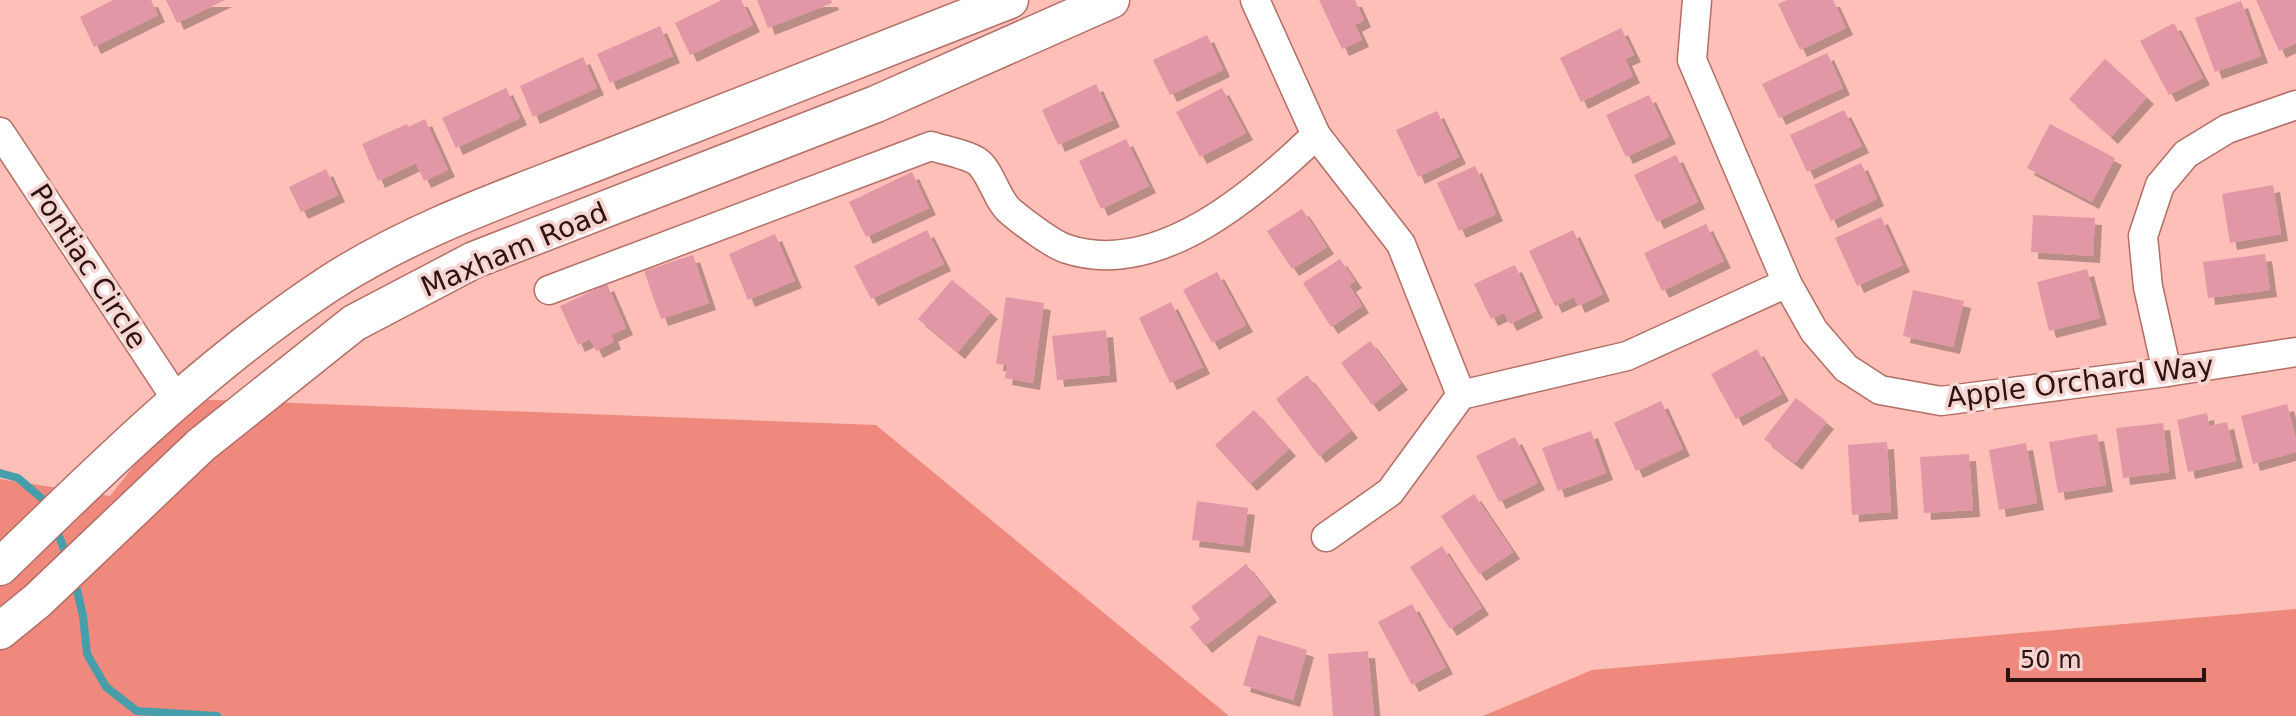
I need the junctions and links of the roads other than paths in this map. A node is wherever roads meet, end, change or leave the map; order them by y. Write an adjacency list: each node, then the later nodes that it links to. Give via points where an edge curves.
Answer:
1 (1010, 0): 13 (main road, Maxham Road, via 427,229 331,283)
2 (1111, 0): 16 (main road, Maxham Road, via 876,104 474,260 354,323 201,445)
3 (1255, 0): 7 (street)
4 (1697, 0): 8 (street, Apple Orchard Way, via 1692,60)
5 (2296, 105): 11 (street, via 2227,129 2186,154 2160,185 2143,236)
6 (0, 132): 13 (street, Pontiac Circle)
7 (1316, 135): 9 (street, via 1192,232 1114,256 1066,249 1009,211 978,162 931,146); 12 (street, via 1401,244)
8 (1787, 283): 11 (street, Apple Orchard Way, via 1814,331 1846,368 1880,390 1908,397 1941,401); 12 (street, via 1627,356)
9 (549, 290)
10 (2296, 352): 11 (street, Apple Orchard Way)
11 (2167, 372)
12 (1461, 395): 14 (street, via 1390,492)
13 (177, 400): 15 (main road, Maxham Road)
14 (1326, 537)
15 (0, 566)
16 (0, 631)

